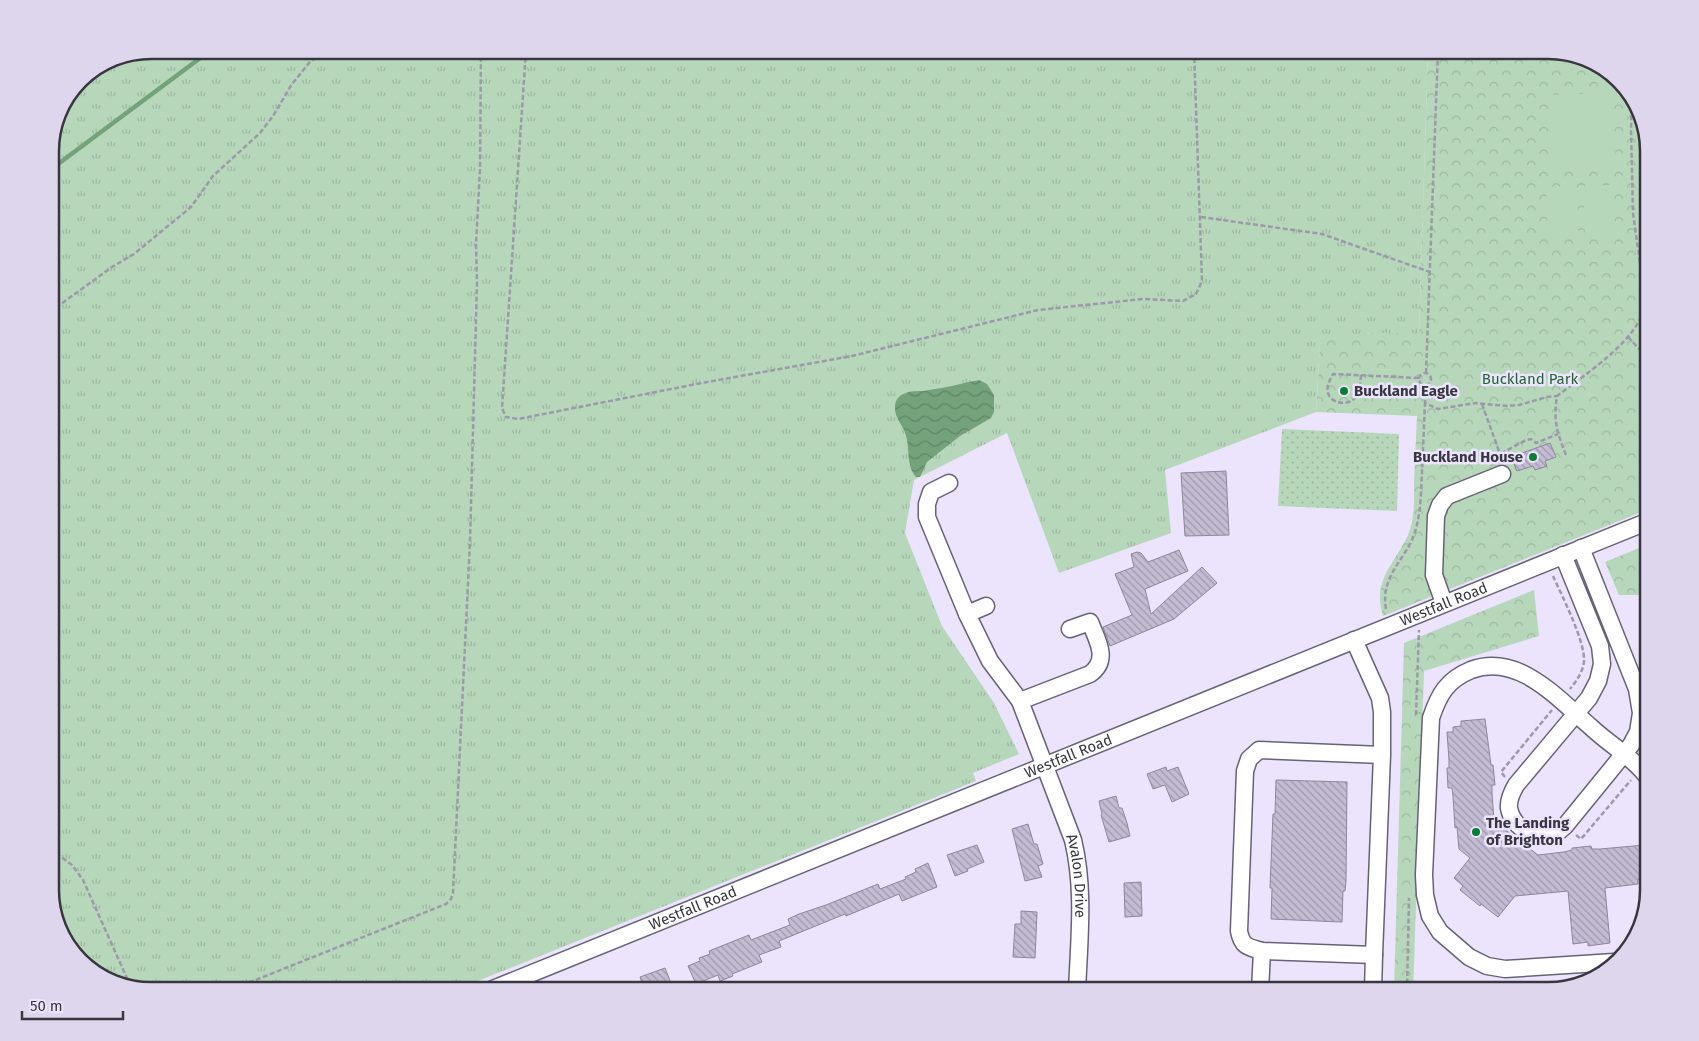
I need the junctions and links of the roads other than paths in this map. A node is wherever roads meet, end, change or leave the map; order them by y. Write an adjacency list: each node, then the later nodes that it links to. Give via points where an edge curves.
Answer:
1 (1502, 474): 6 (street, via 1447,496 1440,505 1436,516 1434,575)
2 (948, 483): 8 (street, Avalon Drive, via 932,492 927,504 927,517)
3 (1640, 525): 4 (street, Westfall Road)
4 (1581, 548): 5 (street, Westfall Road); 12 (street, via 1637,689)
5 (1563, 556): 6 (street, Westfall Road); 13 (street, via 1600,646 1602,664 1598,681)
6 (1444, 603): 10 (street, Westfall Road)
7 (986, 606): 8 (street)
8 (967, 614): 11 (street, Avalon Drive, via 990,661)
9 (1070, 629): 11 (street, via 1090,622 1102,655 1098,669)
10 (1354, 640): 15 (street, via 1380,698); 17 (street, Westfall Road)
11 (1020, 700): 17 (street, Avalon Drive)
12 (1640, 707)
13 (1576, 714): 16 (street); 16 (street, via 1510,795 1508,807 1521,828 1541,837 1554,835); 21 (street, via 1519,671 1499,666 1482,666 1462,674 1446,686 1431,718 1425,895 1430,916 1440,932 1469,957 1487,966 1505,969)
14 (1640, 719): 16 (street, via 1638,732)
15 (1382, 754): 19 (street, via 1259,750 1249,759 1245,771 1239,931 1247,947); 20 (street)
16 (1624, 754): 18 (street)
17 (1045, 765): 22 (street, Westfall Road); 23 (street, Avalon Drive, via 1078,860)
18 (1640, 770)
19 (1262, 951): 20 (street); 24 (street)
20 (1374, 955): 25 (street)
21 (1604, 963)
22 (510, 982)
23 (1077, 982)
24 (1260, 982)
25 (1373, 982)

